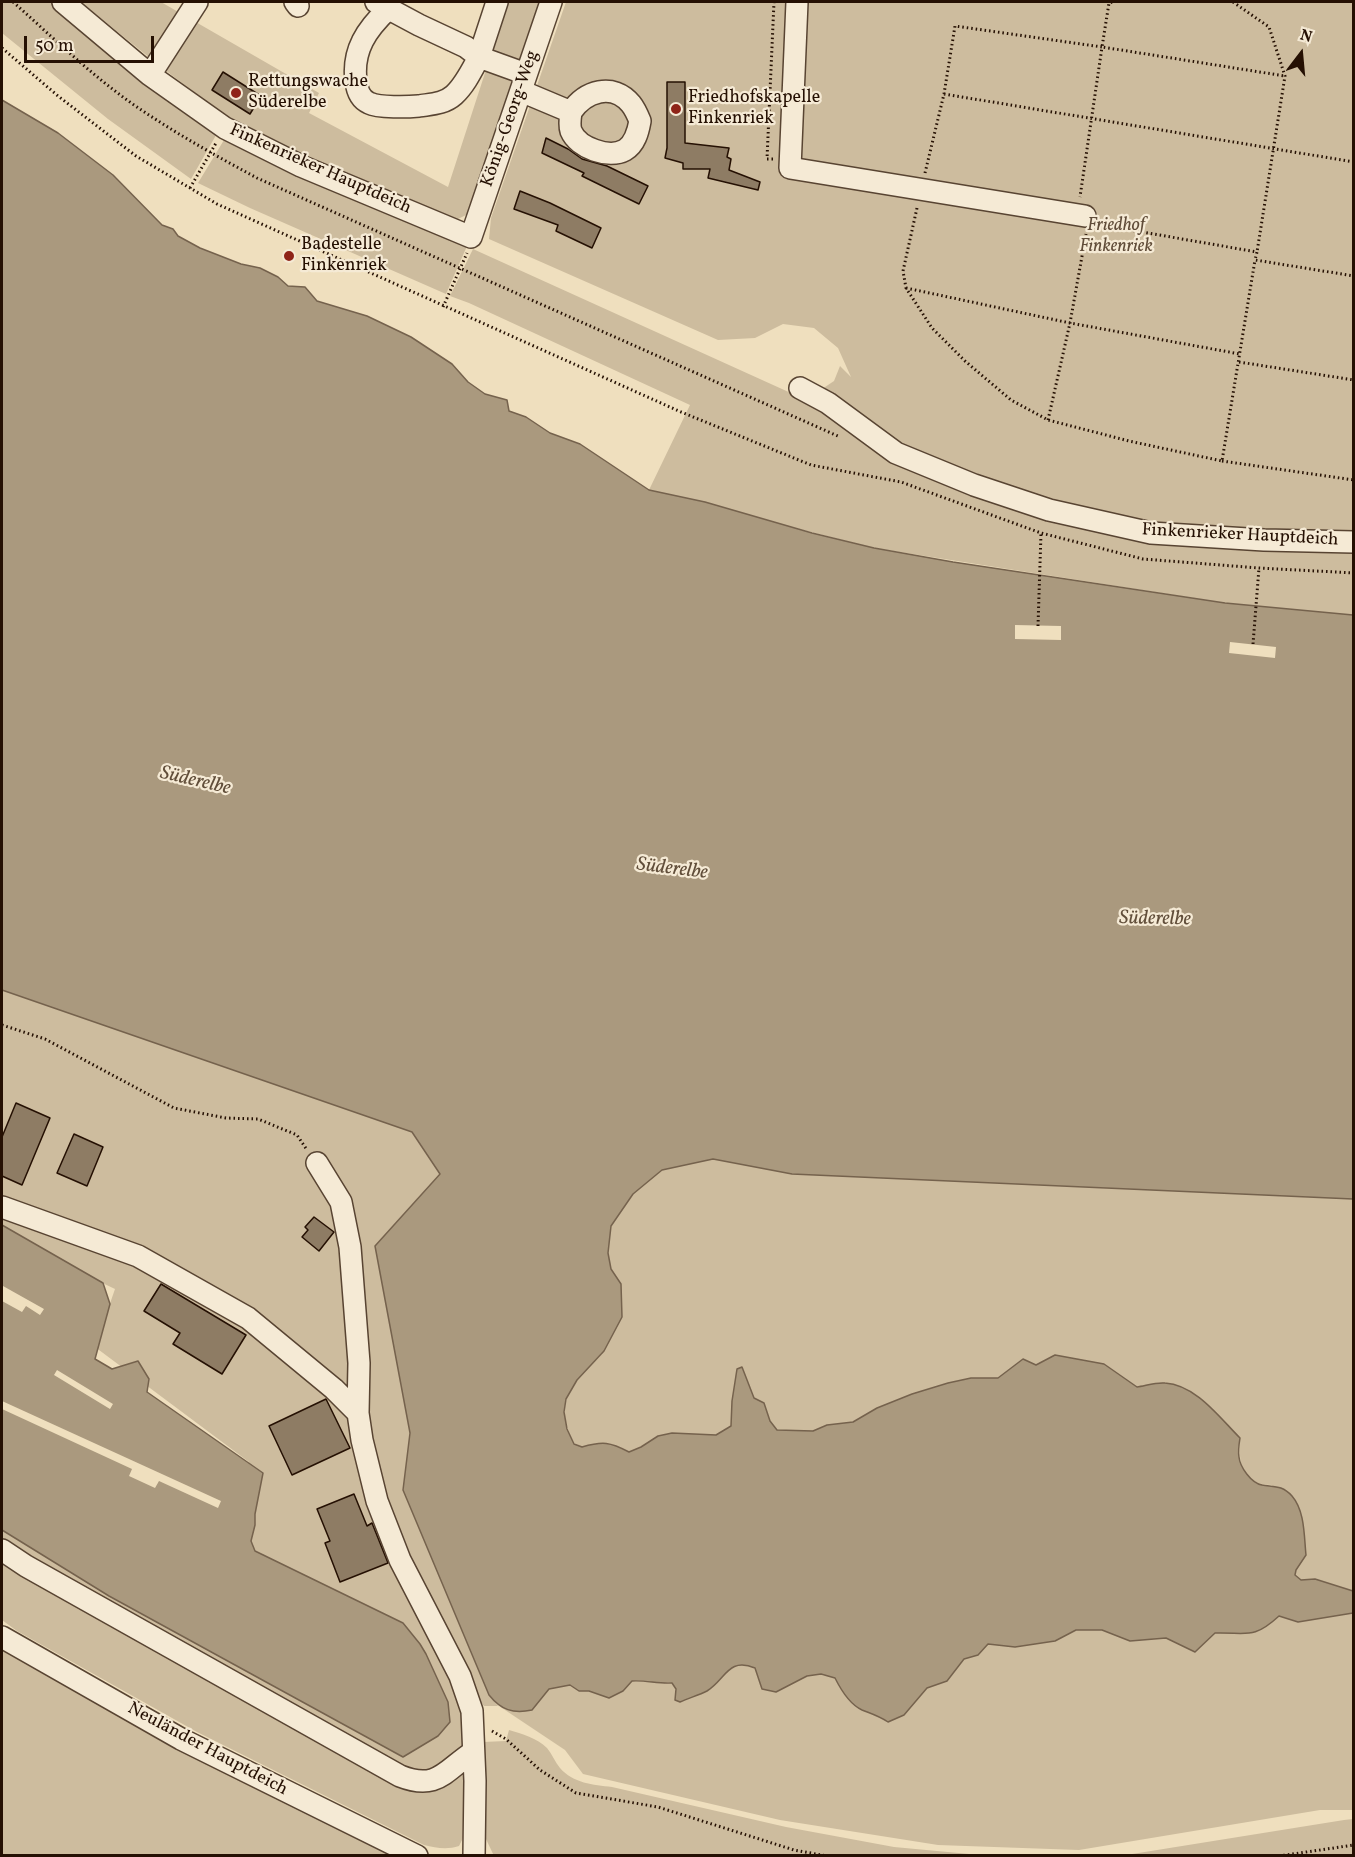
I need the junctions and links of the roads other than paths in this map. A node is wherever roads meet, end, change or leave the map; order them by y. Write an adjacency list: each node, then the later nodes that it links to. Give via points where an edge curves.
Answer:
1 (63, 2): 8 (street, Finkenrieker Hauptdeich)
2 (197, 2): 8 (street)
3 (497, 2): 7 (street)
4 (551, 2): 9 (street, König-Georg-Weg)
5 (797, 2): 11 (street, via 790,168)
6 (382, 5): 7 (street); 7 (street, via 357,51 354,69 360,96 369,103 442,103 460,88)
7 (479, 57): 9 (street)
8 (150, 75): 12 (street, Finkenrieker Hauptdeich, via 225,128 264,149)
9 (524, 83): 10 (street); 12 (street, König-Georg-Weg)
10 (572, 112)
11 (1092, 220)
12 (470, 242)
13 (800, 388): 14 (street, Finkenrieker Hauptdeich, via 828,403 896,453 1048,510 1151,533)
14 (1353, 542)
15 (317, 1163): 17 (street, via 341,1202 350,1247 359,1363)
16 (2, 1207): 17 (street, via 138,1256 248,1318)
17 (358, 1413): 20 (street, via 377,1501 400,1560 460,1676 472,1711)
18 (2, 1550): 20 (street, via 400,1776 414,1782 436,1779)
19 (2, 1637): 21 (street, Neuländer Hauptdeich, via 181,1738)
20 (473, 1752): 22 (street)
21 (417, 1856)
22 (474, 1856)

